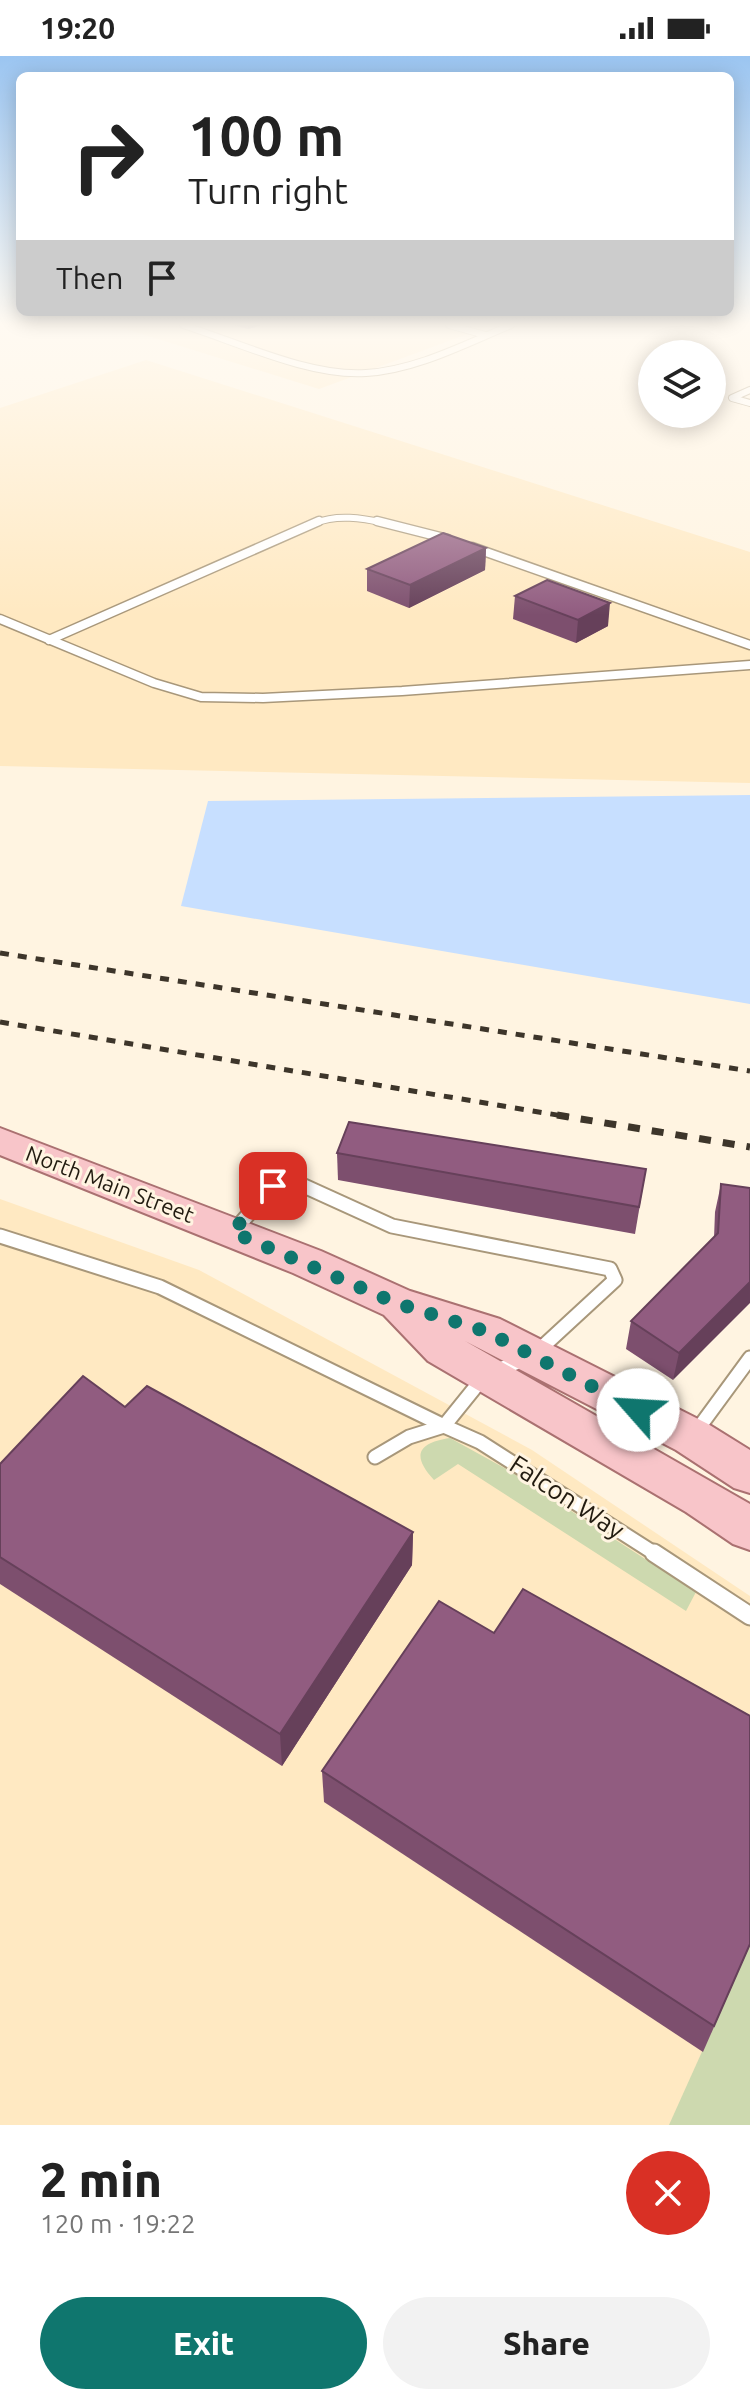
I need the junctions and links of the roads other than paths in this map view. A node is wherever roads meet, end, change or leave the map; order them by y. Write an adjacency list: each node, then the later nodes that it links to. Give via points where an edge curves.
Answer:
1 (0, 619): 2 (lane)
2 (49, 640): 3 (lane, via 309,524 346,517 447,538); 4 (lane, via 154,683 227,699)
3 (750, 645)
4 (750, 665)
5 (0, 1141): 6 (main road, North Main Street)
6 (232, 1232): 8 (main road, North Main Street); 9 (lane, via 273,1186 304,1186 392,1226 610,1269 615,1280)
7 (0, 1236): 12 (lane, Falcon Way, via 160,1287)
8 (396, 1303): 9 (main road, North Main Street, via 485,1331); 11 (main road, North Main Street, via 443,1349)
9 (531, 1357): 11 (lane); 13 (main road, North Main Street)
10 (750, 1358): 13 (lane)
11 (486, 1374): 12 (lane); 16 (main road, North Main Street)
12 (444, 1426): 14 (lane, via 409,1437); 17 (lane, Falcon Way, via 562,1492)
13 (692, 1437): 15 (main road, North Main Street)
14 (375, 1457)
15 (750, 1471)
16 (750, 1529)
17 (750, 1616)

